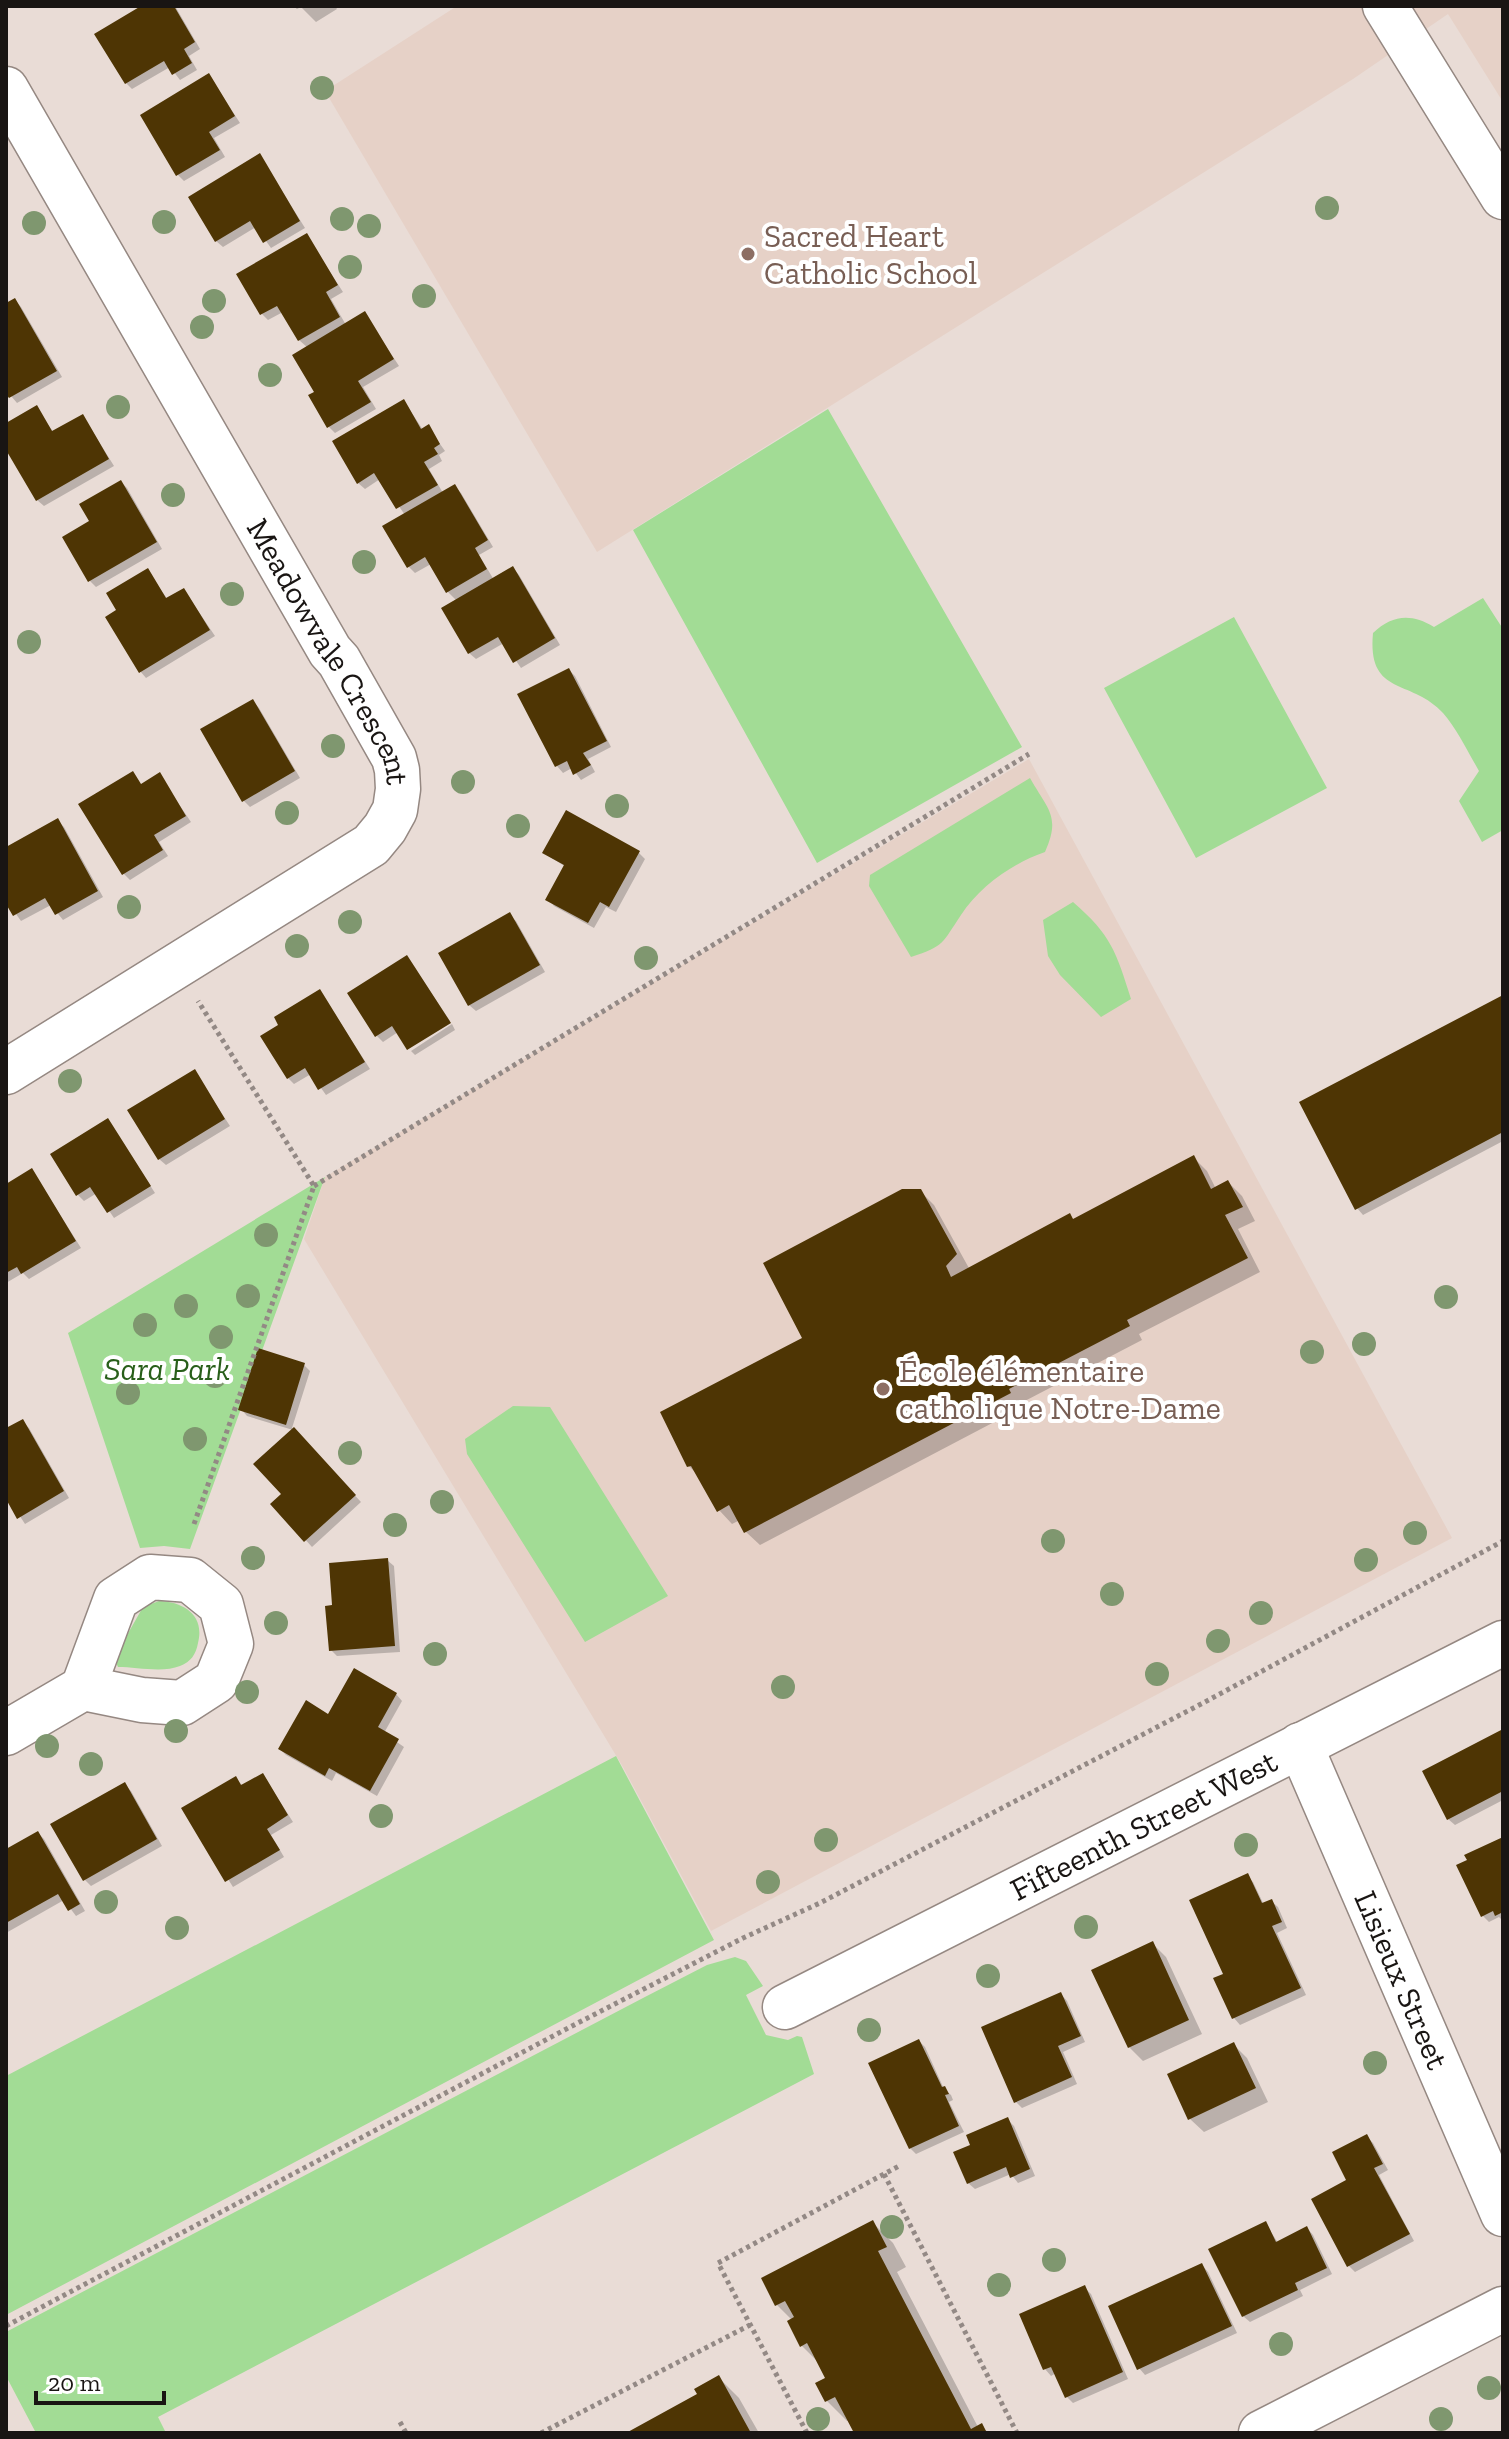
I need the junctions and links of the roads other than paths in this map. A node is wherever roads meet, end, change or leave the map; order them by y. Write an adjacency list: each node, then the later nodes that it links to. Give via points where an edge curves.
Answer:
1 (1385, 6): 3 (street)
2 (6, 89): 4 (street, Meadowvale Crescent, via 394,758 398,789 395,810 371,845)
3 (1503, 197)
4 (6, 1072)
5 (1503, 1643): 8 (street, Fifteenth Street West)
6 (83, 1688): 7 (street)
7 (6, 1733)
8 (1300, 1745): 9 (street, Fifteenth Street West); 10 (street, Lisieux Street)
9 (785, 2007)
10 (1503, 2214)
11 (1503, 2309): 12 (street)
12 (1261, 2433)

